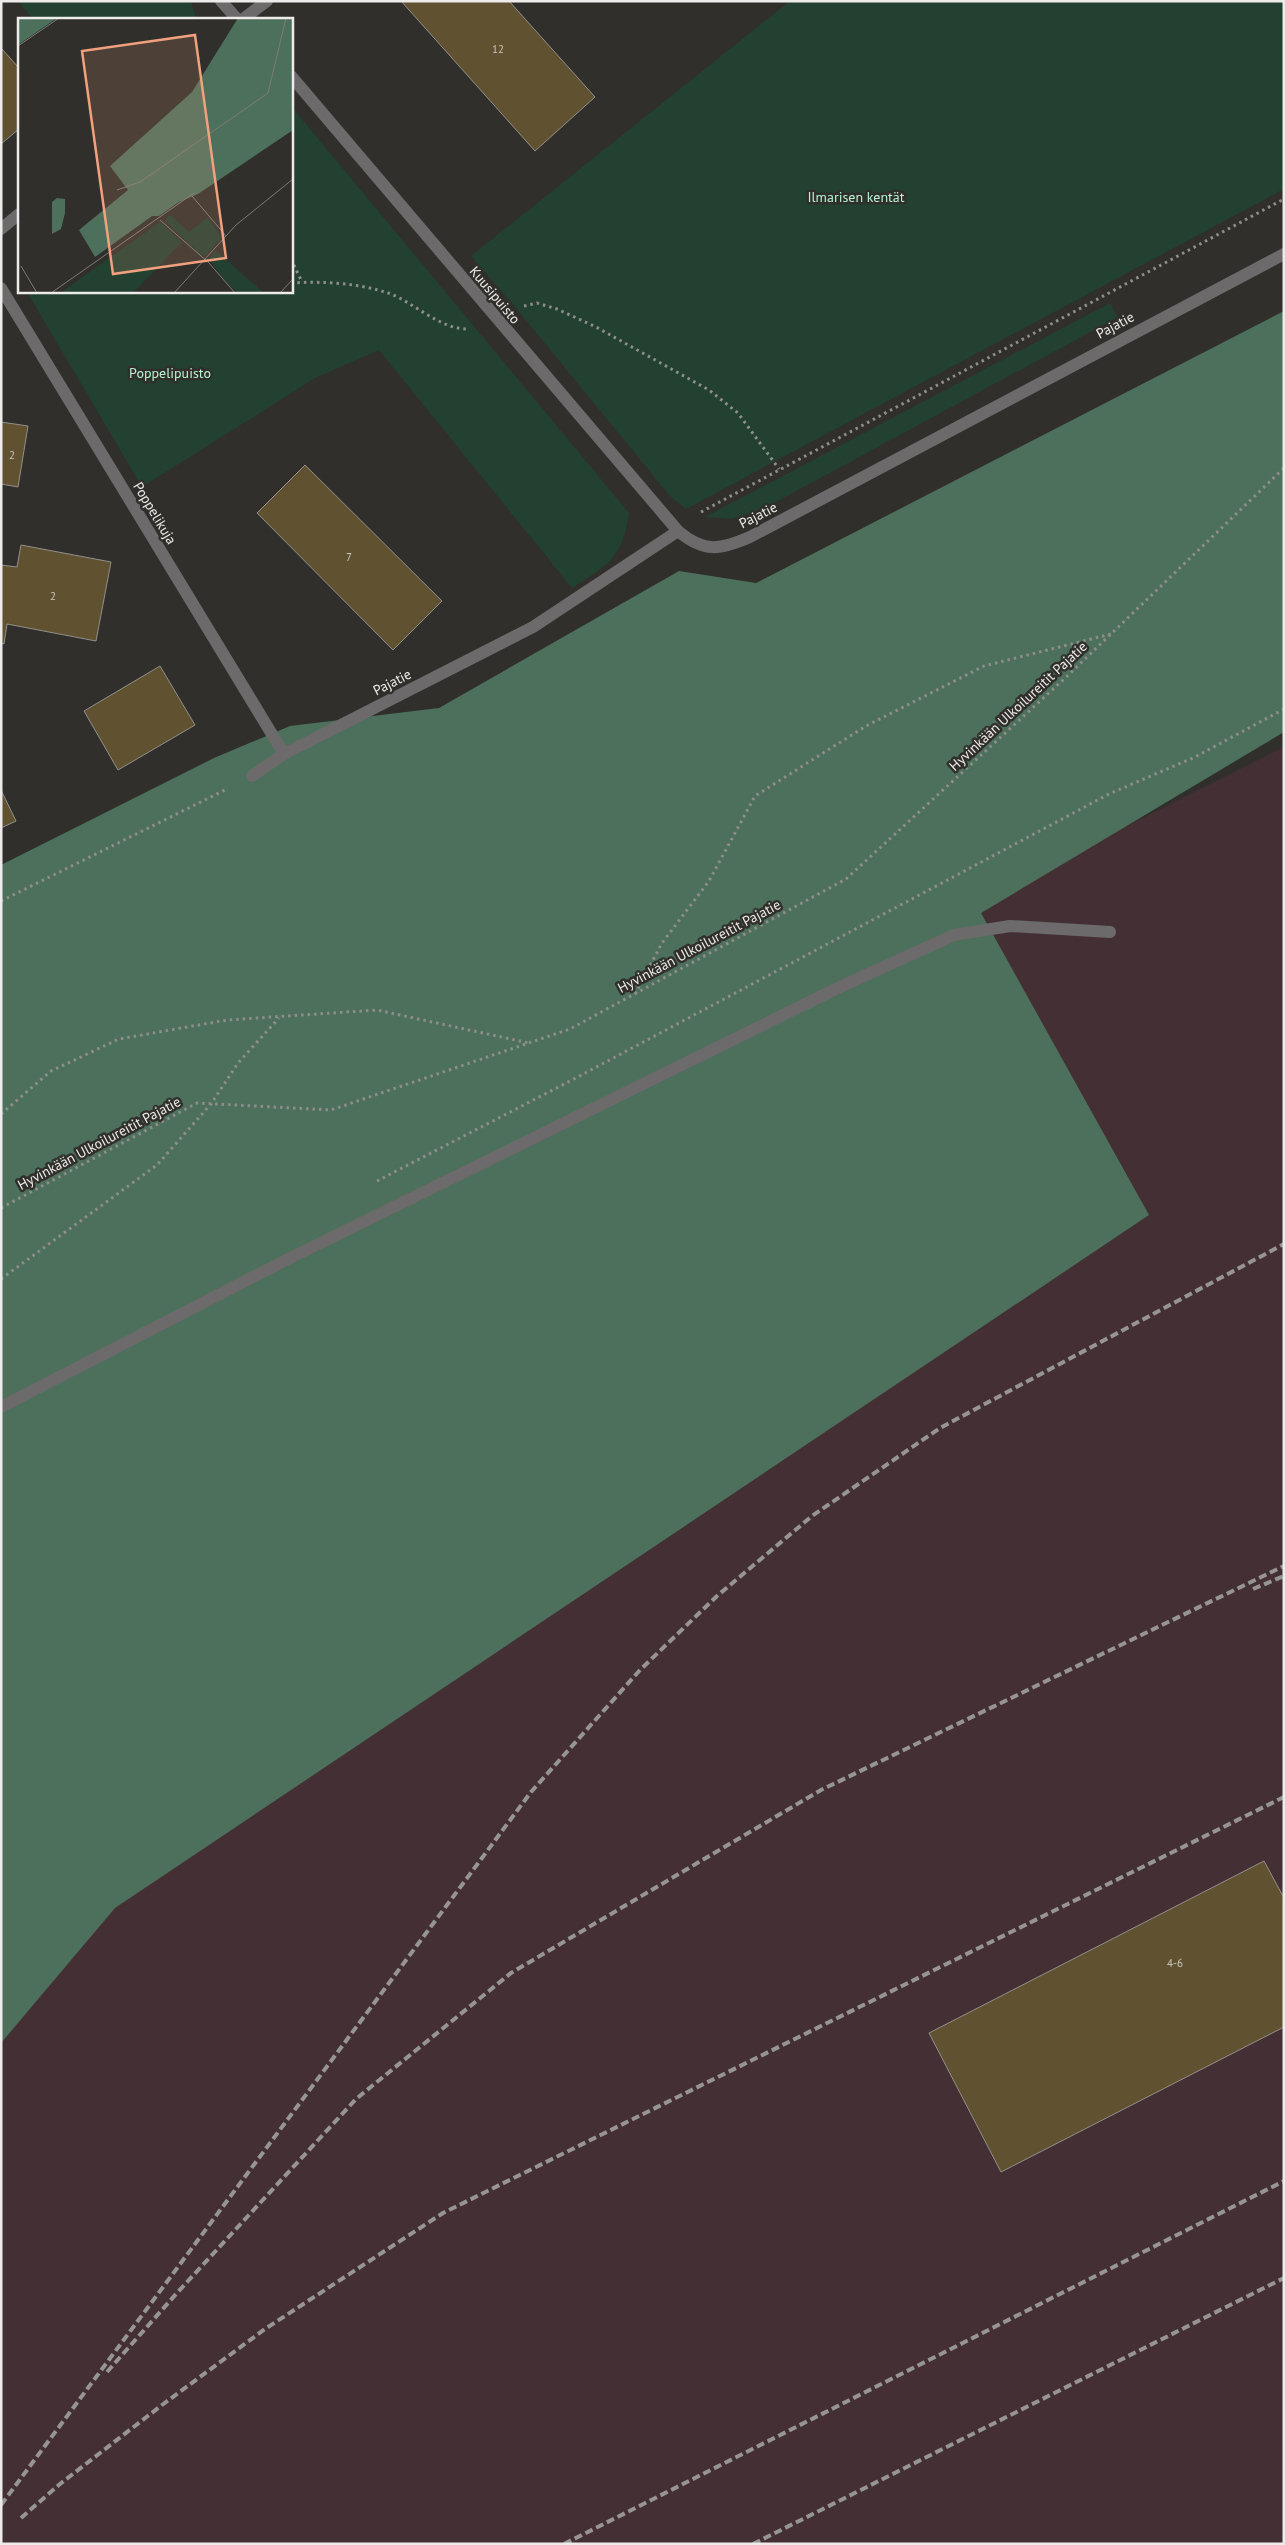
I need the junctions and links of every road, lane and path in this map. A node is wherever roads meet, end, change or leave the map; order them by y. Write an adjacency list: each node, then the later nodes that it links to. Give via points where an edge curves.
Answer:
1 (221, 1): 3 (street)
2 (267, 1): 4 (street)
3 (236, 18)
4 (244, 18)
5 (292, 77): 18 (street, Kuusipuisto)
6 (1284, 199): 17 (path)
7 (18, 215): 8 (street)
8 (1, 229)
9 (1284, 254): 18 (street, Pajatie, via 750,537 730,546 712,548 691,542)
10 (292, 261): 11 (path)
11 (302, 282): 12 (path); 15 (path, via 337,283 387,293 450,326 463,330)
12 (292, 283)
13 (1, 288): 21 (street, Poppelikuja)
14 (516, 308): 17 (path, via 537,303 557,309 709,390 738,413)
15 (477, 329)
16 (1283, 469): 19 (path, Hyvinkään Ulkoilureitit Pajatie)
17 (779, 470): 18 (path, via 697,514)
18 (678, 531): 21 (street, Pajatie, via 533,627)
19 (1111, 634): 25 (path, Hyvinkään Ulkoilureitit Pajatie, via 846,879); 25 (path, via 984,666 866,726 755,796 709,881 662,943)
20 (1284, 709): 30 (path, via 1194,757 1109,794)
21 (284, 754): 22 (street, Pajatie)
22 (252, 776): 23 (path)
23 (1, 901)
24 (1110, 932): 33 (street, via 1010,926 954,935 844,985 284,1261)
25 (635, 994): 27 (path, Hyvinkään Ulkoilureitit Pajatie, via 570,1029)
26 (280, 1017): 27 (path, via 377,1010); 28 (path, via 238,1063); 29 (path, via 227,1020 119,1039 51,1071)
27 (530, 1043): 28 (path, Hyvinkään Ulkoilureitit Pajatie, via 331,1110)
28 (211, 1104): 31 (path, Hyvinkään Ulkoilureitit Pajatie, via 197,1103); 32 (path, via 157,1165)
29 (1, 1114)
30 (368, 1185)
31 (1, 1208)
32 (1, 1279)
33 (1, 1407)

